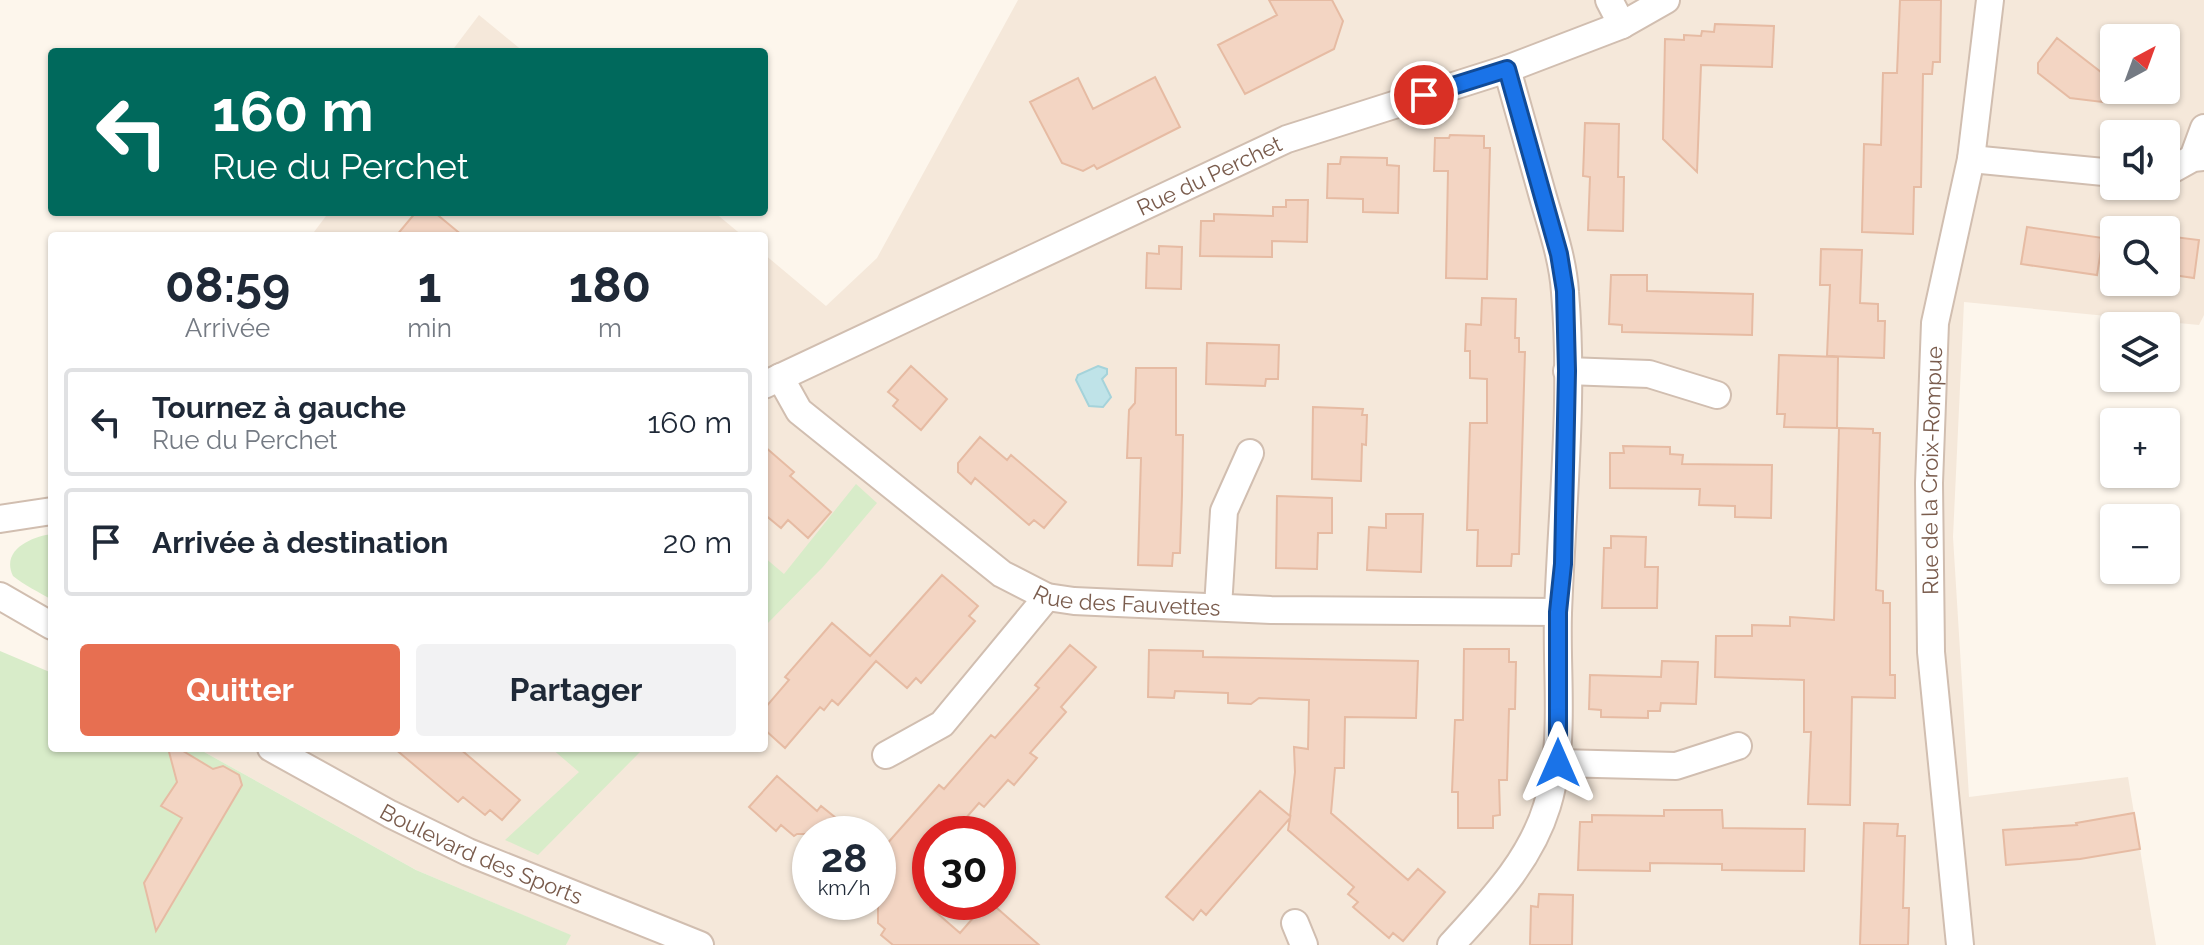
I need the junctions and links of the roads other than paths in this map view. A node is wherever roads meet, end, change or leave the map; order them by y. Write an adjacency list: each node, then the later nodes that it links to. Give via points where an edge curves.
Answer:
1 (1609, 0): 4 (street)
2 (1666, 0): 4 (street, Rue du Perchet)
3 (1990, 0): 8 (street, Rue de la Croix-Rompue)
4 (1622, 25): 5 (street, Rue du Perchet)
5 (1507, 69): 11 (street, via 1559,254); 12 (street, Rue du Perchet, via 1287,139)
6 (2204, 128): 7 (street)
7 (2199, 158): 9 (street)
8 (1971, 159): 10 (street); 28 (street, Rue de la Croix-Rompue, via 1935,323 1929,483 1931,652)
9 (2180, 167)
10 (2100, 172)
11 (1567, 371): 13 (street, via 1649,374); 20 (street)
12 (772, 381): 18 (street, Rue des Fauvettes, via 799,411 1002,574)
13 (1717, 395)
14 (1250, 453): 19 (street, via 1224,511)
15 (48, 512): 16 (street)
16 (0, 519)
17 (0, 596): 21 (street)
18 (1047, 597): 19 (street, Rue des Fauvettes); 24 (street, via 942,724)
19 (1218, 607): 20 (street, Rue des Fauvettes)
20 (1558, 612): 25 (street)
21 (48, 624)
22 (1738, 746): 25 (street, via 1676,766)
23 (278, 752): 26 (street, Boulevard des Sports, via 468,852)
24 (886, 755)
25 (1558, 763): 27 (street, via 1533,842 1504,886)
26 (700, 945)
27 (1451, 945)
28 (1960, 945)

